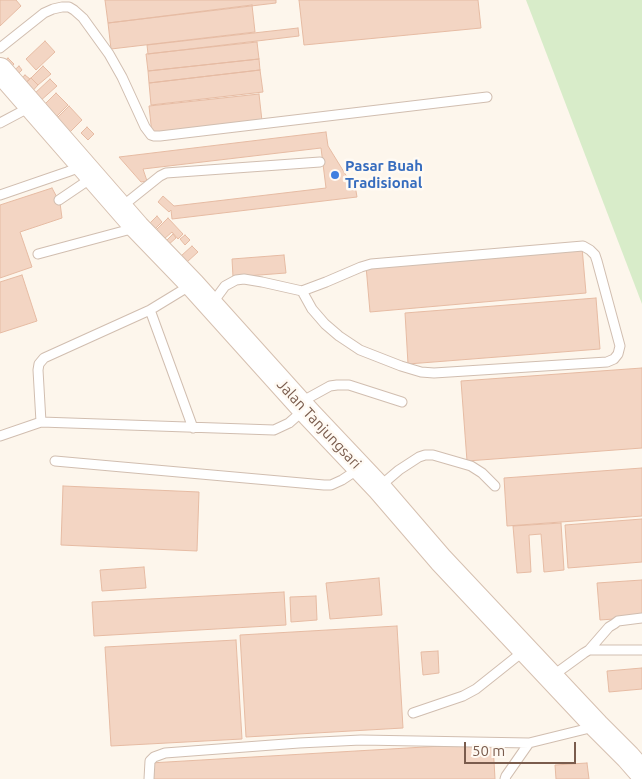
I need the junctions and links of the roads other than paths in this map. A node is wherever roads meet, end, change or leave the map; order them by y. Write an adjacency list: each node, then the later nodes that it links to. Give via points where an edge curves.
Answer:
1 (0, 48): 3 (lane, via 44,13 69,7 83,18 109,54 145,127 154,136)
2 (0, 70): 4 (main road, Jalan Tanjungsari)
3 (488, 97)
4 (32, 106): 5 (lane); 7 (main road, Jalan Tanjungsari)
5 (0, 123)
6 (320, 162): 10 (lane, via 166,172)
7 (88, 171): 8 (lane); 9 (lane); 10 (main road, Jalan Tanjungsari)
8 (0, 195)
9 (59, 200)
10 (120, 208): 11 (main road, Jalan Tanjungsari)
11 (137, 227): 12 (lane); 13 (main road, Jalan Tanjungsari)
12 (38, 254)
13 (192, 284): 15 (main road, Jalan Tanjungsari); 16 (lane)
14 (302, 291): 14 (lane, via 371,264 583,246 595,255 620,346 614,359 607,362 421,372 360,350 339,336 312,309); 15 (lane, via 236,280 225,286)
15 (211, 306): 18 (main road, Jalan Tanjungsari)
16 (150, 310): 19 (lane, via 44,358 38,370); 20 (lane)
17 (402, 402): 18 (lane, via 349,385 337,385 330,386)
18 (302, 406): 20 (lane, via 289,423 274,430); 23 (main road, Jalan Tanjungsari)
19 (41, 422): 20 (lane); 21 (lane)
20 (193, 428)
21 (0, 436)
22 (55, 462): 23 (lane, via 324,485 330,485)
23 (360, 468): 25 (main road, Jalan Tanjungsari)
24 (495, 486): 25 (lane, via 471,466 425,455 399,470)
25 (378, 488): 27 (main road, Jalan Tanjungsari)
26 (642, 618): 28 (lane, via 618,621)
27 (525, 649): 30 (main road, Jalan Tanjungsari); 31 (lane, via 476,689)
28 (589, 650): 29 (lane); 30 (lane)
29 (642, 650)
30 (552, 677): 32 (main road, Jalan Tanjungsari)
31 (413, 713)
32 (597, 726): 33 (lane); 34 (main road, Jalan Tanjungsari)
33 (528, 743): 35 (lane, via 361,740 164,753 150,761); 36 (lane)
34 (642, 774)
35 (149, 779)
36 (505, 779)

